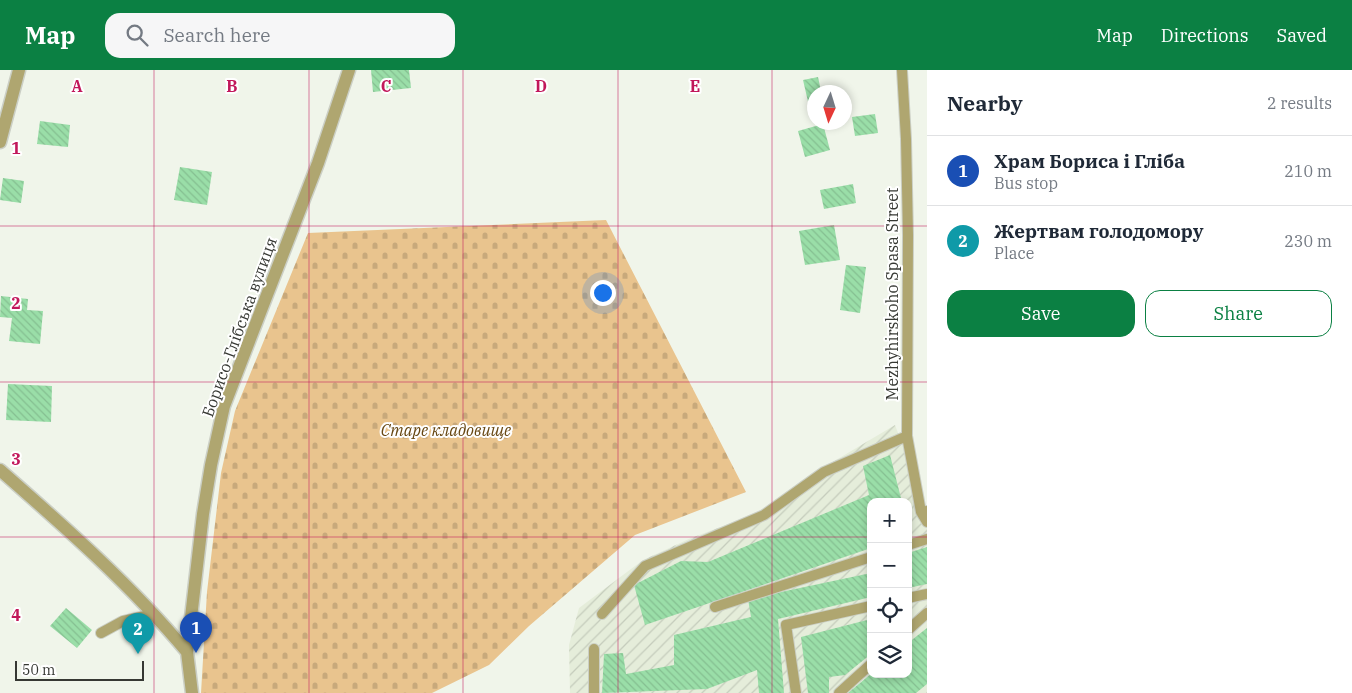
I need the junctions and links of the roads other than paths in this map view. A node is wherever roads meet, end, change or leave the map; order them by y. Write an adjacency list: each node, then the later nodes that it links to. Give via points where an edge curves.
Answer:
1 (19, 70): 4 (street)
2 (349, 70): 22 (street, Борисо-Глібська вулиця, via 318,162 224,406 210,466)
3 (902, 70): 5 (lane, Mezhyhirskoho Spasa Street, via 908,216)
4 (0, 142)
5 (907, 436): 7 (lane, Mezhyhirskoho Spasa Street); 18 (lane, via 824,472 764,515 644,566)
6 (0, 470): 17 (street)
7 (924, 511): 8 (lane)
8 (927, 522)
9 (927, 539): 10 (lane)
10 (912, 544)
11 (867, 558): 14 (lane)
12 (927, 594): 13 (lane)
13 (912, 597)
14 (715, 607)
15 (867, 607): 26 (lane, via 786,625)
16 (927, 613): 19 (lane)
17 (154, 614): 20 (lane, via 123,621); 22 (street)
18 (602, 614)
19 (912, 626)
20 (101, 634)
21 (594, 649): 25 (lane)
22 (187, 652): 24 (street, Борисо-Глібська вулиця)
23 (867, 668): 27 (lane)
24 (192, 693)
25 (594, 693)
26 (796, 693)
27 (839, 693)

